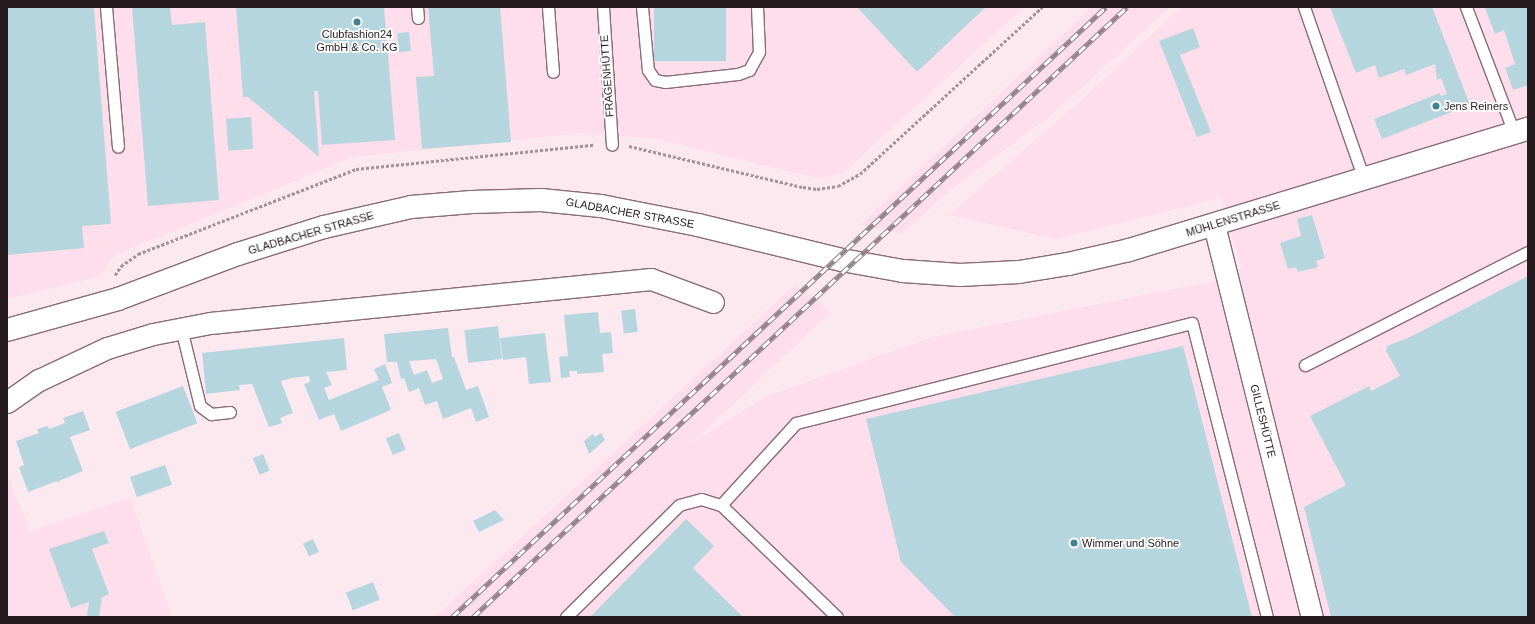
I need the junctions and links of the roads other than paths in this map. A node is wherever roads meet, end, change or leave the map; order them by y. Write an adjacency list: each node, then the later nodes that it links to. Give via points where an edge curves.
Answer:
1 (106, 7): 13 (lane)
2 (417, 7): 9 (lane)
3 (548, 7): 10 (lane)
4 (603, 7): 12 (lane, FRAGENHÜTTE)
5 (642, 7): 6 (lane, via 648,70 655,80 665,82 738,74 749,70 759,52)
6 (757, 7)
7 (1304, 7): 14 (lane)
8 (1466, 7): 11 (lane)
9 (418, 18)
10 (553, 72)
11 (1521, 131): 14 (street, MÜHLENSTRASSE)
12 (612, 145)
13 (118, 146)
14 (1364, 179): 15 (street, MÜHLENSTRASSE)
15 (1214, 225): 17 (street, MÜHLENSTRASSE, via 1068,264 989,275); 28 (street, GILLESHÜTTE)
16 (1528, 252): 21 (lane)
17 (931, 274): 20 (street, GLADBACHER STRASSE, via 842,260 698,224 624,210 563,201 506,200 412,207 340,222 245,252 118,299)
18 (713, 302): 19 (street, via 651,279 247,319)
19 (181, 328): 22 (street, via 106,348 39,380); 23 (lane, via 200,406 211,414)
20 (7, 330)
21 (1305, 365)
22 (7, 402)
23 (230, 412)
24 (722, 505): 25 (lane, via 701,499 679,505); 26 (lane); 27 (lane, via 796,423 1192,323)
25 (566, 617)
26 (837, 617)
27 (1267, 617)
28 (1312, 617)

